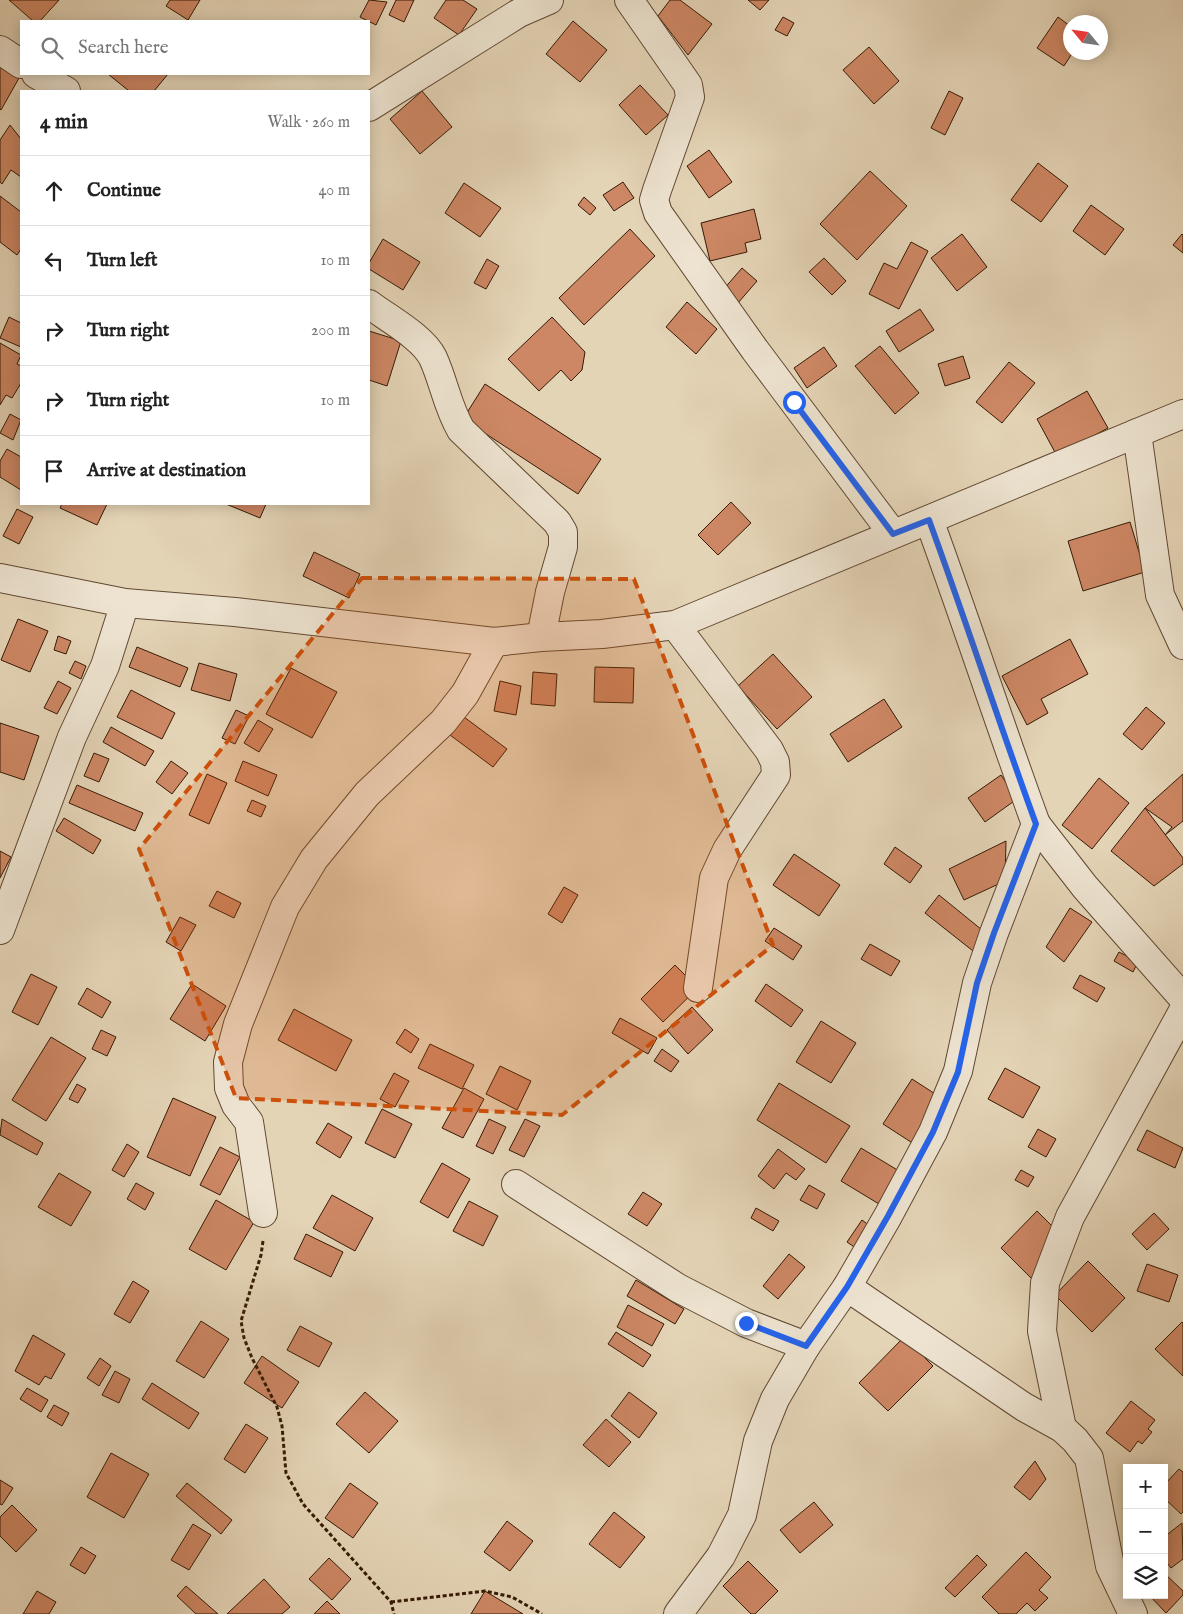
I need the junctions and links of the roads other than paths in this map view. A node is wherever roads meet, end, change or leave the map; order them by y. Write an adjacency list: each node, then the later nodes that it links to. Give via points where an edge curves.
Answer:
1 (549, 0): 7 (street, via 519,13)
2 (629, 0): 12 (street, via 688,85 690,97 654,200 658,213)
3 (0, 50): 4 (street)
4 (20, 63)
5 (38, 75): 6 (street)
6 (64, 90)
7 (370, 106)
8 (370, 305): 16 (street, via 406,328 433,356 450,411 461,430 563,532 563,547)
9 (1183, 414): 10 (street)
10 (1137, 433): 11 (street); 18 (street, via 1160,595)
11 (929, 520): 12 (street); 19 (street)
12 (893, 534): 15 (street)
13 (0, 578): 14 (street)
14 (125, 603): 17 (street, via 234,612); 20 (street, via 105,666 72,737)
15 (675, 625): 16 (street); 21 (street, via 769,750 775,762 776,775 726,850 714,878)
16 (541, 637): 17 (street)
17 (494, 642): 25 (street, via 465,694 443,722 367,794 314,859 285,908 238,1024 228,1062 230,1088 236,1105 249,1122)
18 (1183, 645)
19 (1036, 824): 22 (street, via 1085,887); 26 (street, via 977,983 958,1072 933,1132)
20 (0, 930)
21 (698, 988)
22 (1183, 998)
23 (1183, 1011): 28 (street, via 1070,1218 1046,1283 1042,1331)
24 (516, 1184): 27 (street, via 678,1288 746,1323)
25 (263, 1213)
26 (847, 1287): 27 (street); 28 (street, via 1024,1408)
27 (806, 1346): 29 (street, via 775,1399 758,1440 742,1515 721,1556)
28 (1062, 1428): 30 (street, via 1089,1458 1110,1566)
29 (678, 1614)
30 (1133, 1614)

